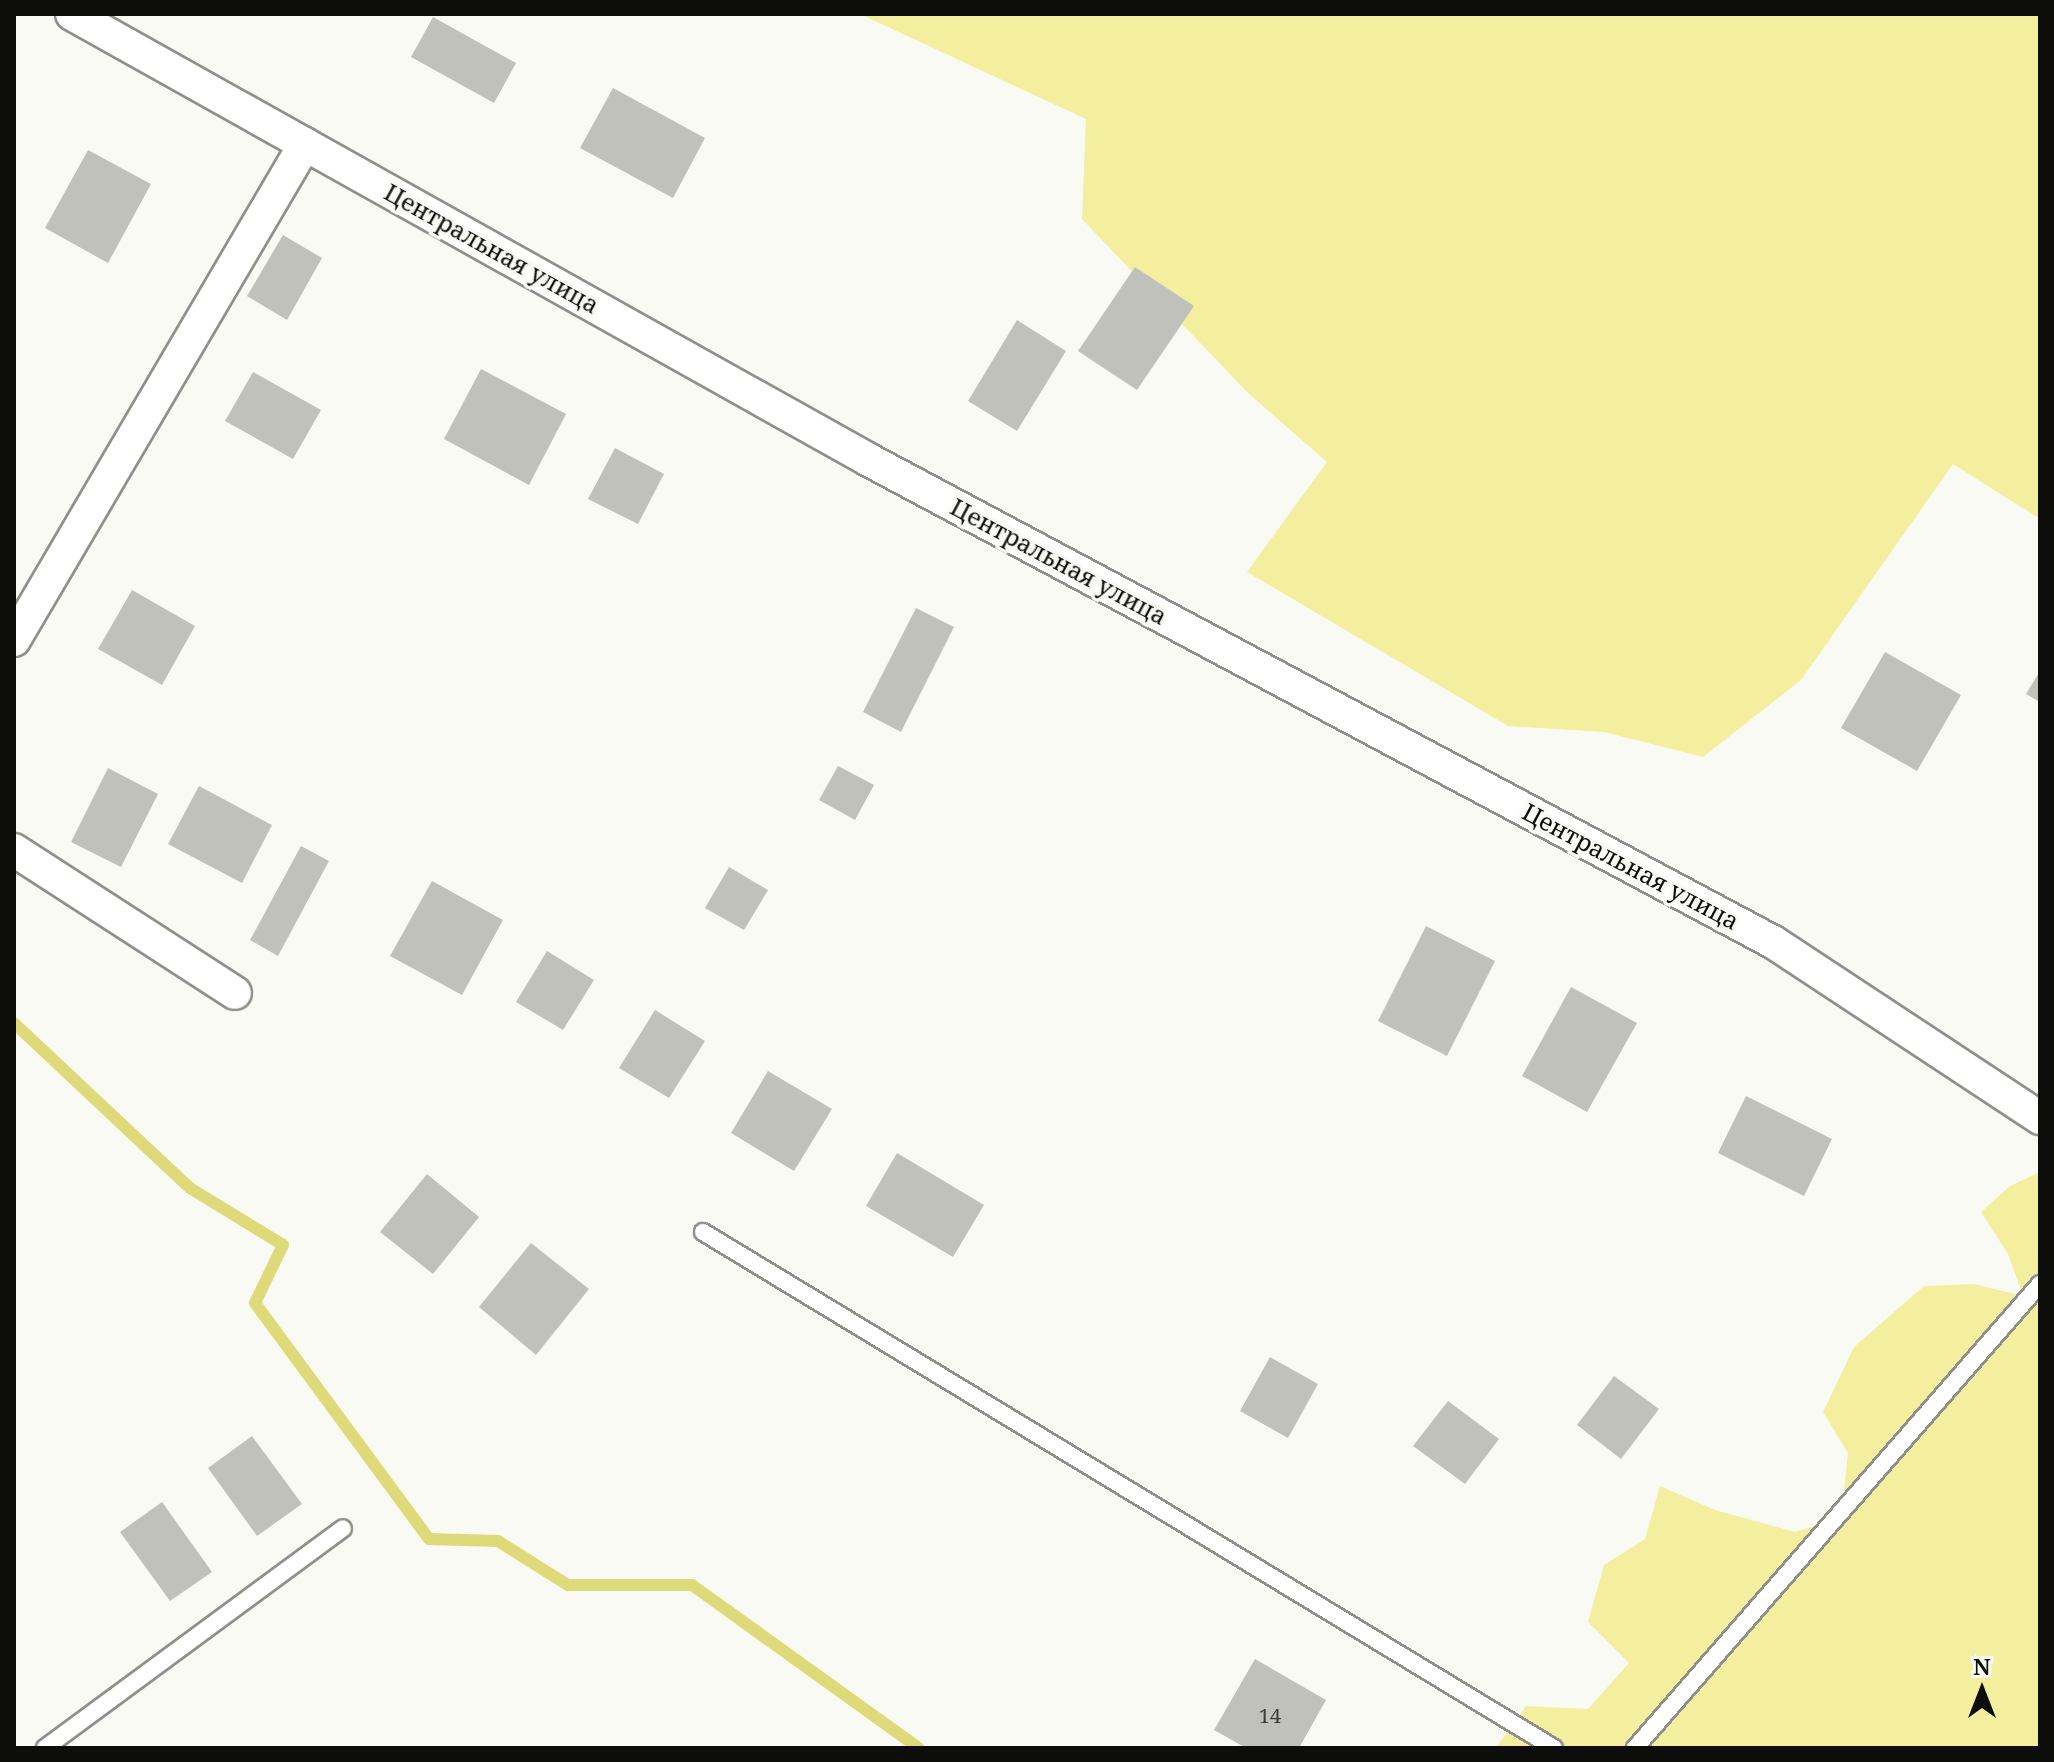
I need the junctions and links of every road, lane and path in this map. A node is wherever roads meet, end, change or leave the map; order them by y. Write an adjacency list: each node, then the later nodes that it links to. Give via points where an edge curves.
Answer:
1 (72, 14): 2 (street, Центральная улица)
2 (305, 144): 3 (street); 6 (street, Центральная улица, via 869,460 1773,942)
3 (15, 634)
4 (14, 850): 5 (street)
5 (235, 993)
6 (2040, 1118)
7 (703, 1232): 11 (lane)
8 (2040, 1284): 12 (lane)
9 (343, 1528): 10 (lane)
10 (45, 1748)
11 (1554, 1748)
12 (1635, 1748)

